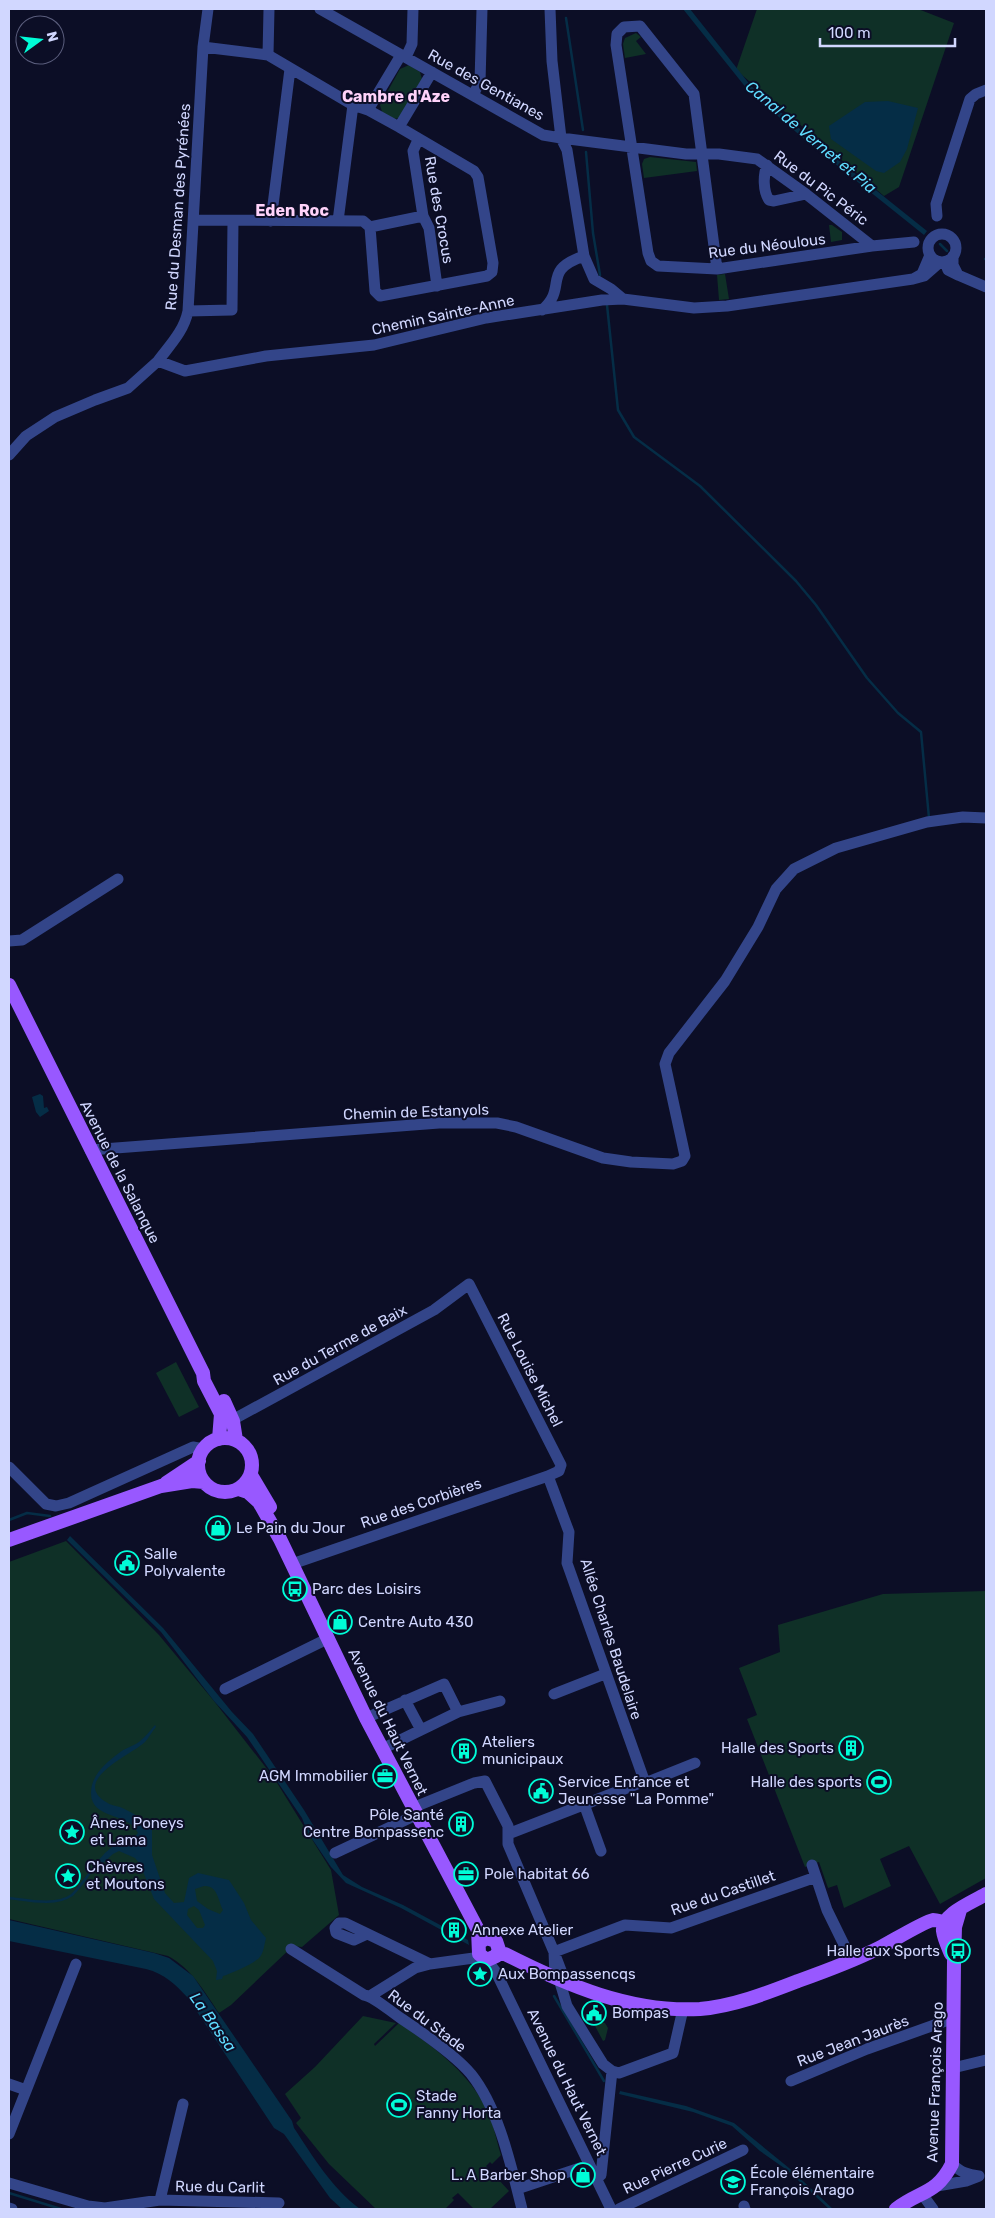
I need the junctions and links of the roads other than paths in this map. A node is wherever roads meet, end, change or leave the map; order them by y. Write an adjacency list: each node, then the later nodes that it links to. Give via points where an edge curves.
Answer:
1 (208, 9): 8 (street, Rue du Desman des Pyrénées)
2 (269, 9): 9 (street)
3 (320, 9): 7 (street, Rue des Gentianes)
4 (413, 9): 10 (street, via 412,44)
5 (482, 9): 14 (street, via 480,82)
6 (550, 9): 18 (street)
7 (341, 14): 10 (street, Rue des Gentianes)
8 (203, 47): 9 (street); 25 (street, Rue du Desman des Pyrénées)
9 (268, 55): 11 (street)
10 (403, 56): 12 (street, Rue des Gentianes); 16 (street)
11 (290, 69): 15 (street); 27 (street)
12 (432, 72): 14 (street, Rue des Gentianes); 17 (street)
13 (986, 90): 31 (street, via 970,99 936,204)
14 (473, 95): 18 (street, Rue des Gentianes, via 543,135)
15 (353, 105): 16 (street); 28 (street)
16 (368, 110): 17 (street)
17 (399, 127): 19 (street)
18 (560, 138): 20 (street, Rue des Gentianes); 34 (street, via 567,150)
19 (418, 140): 24 (street, Rue des Crocus, via 413,151); 38 (street, via 474,171 478,177 493,263 492,272 487,276)
20 (631, 147): 21 (street, Rue du Pic Péric); 21 (street, Rue du Néoulous, via 616,45 617,34 631,25 640,26 648,34 694,94); 36 (street, Rue du Néoulous, via 651,261 658,266)
21 (701, 153): 22 (street, Rue du Pic Péric, via 757,159); 36 (street)
22 (768, 165): 23 (street, Rue du Pic Péric); 23 (street, via 764,172 769,200)
23 (806, 194): 30 (street, Rue du Pic Péric)
24 (423, 216): 29 (street); 38 (street, Rue des Crocus, via 429,228)
25 (194, 220): 26 (street); 41 (street, Rue du Desman des Pyrénées)
26 (233, 221): 27 (street); 41 (street, via 232,310)
27 (271, 221): 28 (street)
28 (338, 221): 29 (street, via 363,221)
29 (370, 227): 38 (street, via 375,291 380,296)
30 (860, 236): 32 (street, Rue du Pic Péric); 33 (street)
31 (934, 243): 32 (street, Rue du Néoulous); 35 (street); 35 (street, via 954,239 956,248); 37 (street, via 922,274)
32 (872, 246): 33 (street, Rue du Néoulous)
33 (851, 249): 36 (street, Rue du Néoulous)
34 (584, 256): 40 (street, via 594,279); 42 (street, via 568,261 559,270 555,294)
35 (946, 260): 37 (street, Chemin Sainte-Anne, via 924,276); 39 (street, via 948,270)
36 (717, 269)
37 (913, 279): 40 (street, Chemin Sainte-Anne, via 727,306 694,308)
38 (437, 286)
39 (986, 287)
40 (622, 299): 42 (street, Chemin Sainte-Anne)
41 (188, 311): 43 (street, Rue du Desman des Pyrénées, via 180,333)
42 (541, 311): 43 (street, Chemin Sainte-Anne, via 486,318 374,345 266,356 185,371)
43 (158, 361): 44 (street, via 128,388 55,417 26,436)
44 (9, 455)
45 (986, 818): 49 (street, Chemin de Estanyols, via 963,817 928,822 836,848 794,869 776,889 758,927 725,981 669,1052 665,1064 685,1156 682,1161 672,1164 603,1158 497,1123 430,1124)
46 (118, 879): 47 (street, via 22,940)
47 (9, 941)
48 (9, 985): 49 (main road, Avenue de la Salanque)
49 (90, 1150): 51 (main road, Avenue de la Salanque, via 202,1373 219,1392)
50 (469, 1284): 51 (street, Rue du Terme de Baix, via 434,1310); 54 (street, Rue Louise Michel, via 561,1465)
51 (224, 1428): 52 (main road); 55 (main road, via 249,1451)
52 (201, 1455): 53 (street, via 194,1447 56,1506 46,1504); 56 (main road, via 200,1476); 57 (main road)
53 (9, 1467)
54 (553, 1474): 61 (street, Rue des Corbières); 63 (street, Allée Charles Baudelaire, via 569,1532 567,1563)
55 (250, 1475): 58 (main road); 59 (main road, Avenue du Haut Vernet, via 267,1500)
56 (204, 1482): 57 (main road); 58 (main road, via 218,1491)
57 (161, 1486): 60 (main road)
58 (239, 1489): 59 (main road, Avenue du Haut Vernet, via 259,1502)
59 (280, 1539): 61 (main road, Avenue du Haut Vernet)
60 (9, 1540)
61 (292, 1564): 62 (main road, Avenue du Haut Vernet)
62 (329, 1638): 64 (street); 69 (main road, Avenue du Haut Vernet)
63 (605, 1674): 65 (street); 73 (street, Allée Charles Baudelaire, via 642,1778)
64 (225, 1689)
65 (554, 1694)
66 (404, 1700): 68 (street, via 444,1684); 69 (street); 70 (street)
67 (500, 1701): 68 (street)
68 (458, 1712): 70 (street)
69 (366, 1718): 71 (main road, Avenue du Haut Vernet)
70 (421, 1730): 71 (street)
71 (382, 1749): 75 (main road, Avenue du Haut Vernet)
72 (695, 1763): 73 (street, via 650,1781)
73 (640, 1781): 74 (street)
74 (584, 1804): 76 (street); 77 (street)
75 (414, 1811): 76 (street, via 485,1781 508,1826); 78 (street); 87 (main road, Avenue du Haut Vernet, via 470,1918 477,1923)
76 (508, 1834): 86 (street, via 508,1844)
77 (601, 1850)
78 (335, 1853)
79 (812, 1865): 80 (street)
80 (816, 1877): 86 (street, Rue du Castillet, via 671,1928 625,1925); 88 (street, via 827,1910)
81 (986, 1894): 82 (main road, Avenue François Arago, via 960,1910)
82 (947, 1930): 83 (main road, via 934,1926); 83 (main road, via 934,1920); 94 (main road, Avenue François Arago, via 954,1962)
83 (911, 1932): 88 (main road)
84 (367, 1934): 90 (street)
85 (291, 1949): 92 (street, Rue du Stade)
86 (554, 1952): 91 (street)
87 (486, 1953): 90 (street); 91 (main road, via 549,1970); 105 (street, Avenue du Haut Vernet)
88 (852, 1961): 93 (main road, via 723,2006)
89 (76, 1964): 100 (street)
90 (430, 1964): 92 (street, via 415,1968)
91 (560, 1979): 93 (main road, via 576,1988 644,2007); 97 (street, via 567,2006 603,2064)
92 (370, 1996): 110 (street, Rue du Stade, via 421,2031 470,2073 497,2123)
93 (682, 2009): 97 (street, via 673,2053 630,2070)
94 (954, 2018): 96 (main road, Avenue François Arago); 98 (street, Rue Jean Jaurès)
95 (986, 2060): 96 (street)
96 (953, 2068): 104 (main road, Avenue François Arago)
97 (612, 2071): 107 (street, via 600,2175)
98 (790, 2081)
99 (9, 2084): 100 (street)
100 (26, 2090): 102 (street)
101 (182, 2104): 112 (street, Rue du Carlit)
102 (9, 2134)
103 (743, 2150): 117 (street, Rue Pierre Curie)
104 (952, 2164): 106 (street, via 969,2175); 109 (main road, Avenue François Arago)
105 (589, 2165): 107 (street, Avenue du Haut Vernet); 110 (street)
106 (983, 2175): 109 (street)
107 (596, 2179): 116 (street, Avenue du Haut Vernet)
108 (9, 2183): 112 (street, Rue du Carlit, via 88,2206 106,2208)
109 (937, 2186): 111 (main road, Avenue François Arago)
110 (517, 2189): 115 (street, Rue du Stade)
111 (922, 2194): 113 (main road, Avenue François Arago); 120 (street)
112 (160, 2200): 114 (street, Rue du Carlit)
113 (908, 2200): 118 (main road); 119 (main road, Avenue François Arago)
114 (279, 2203)
115 (522, 2209)
116 (611, 2209)
117 (619, 2209)
118 (887, 2209)
119 (896, 2209)
120 (933, 2209)

